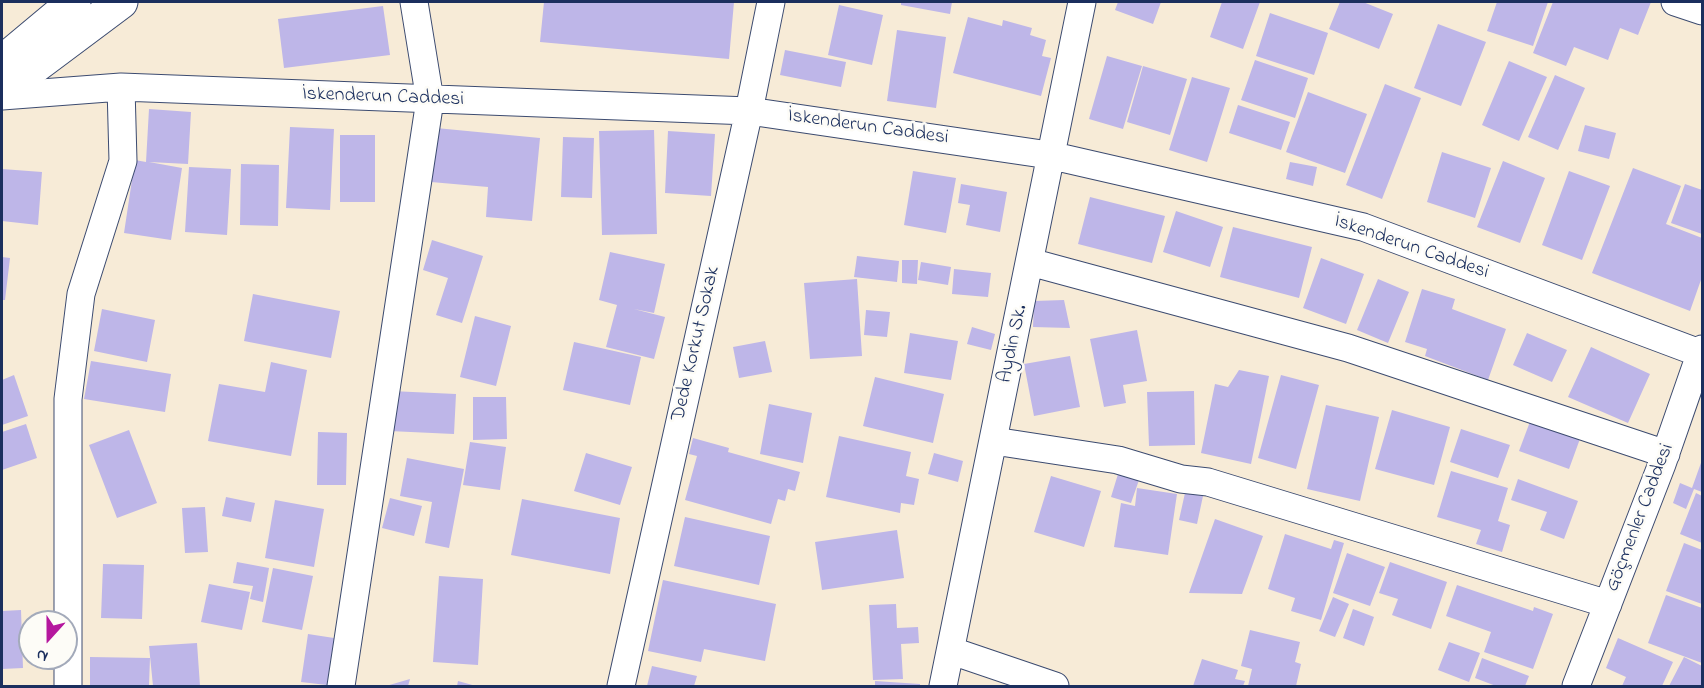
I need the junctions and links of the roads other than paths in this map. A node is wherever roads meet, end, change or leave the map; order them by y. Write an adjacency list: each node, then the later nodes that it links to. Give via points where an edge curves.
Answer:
1 (74, 2): 8 (street)
2 (121, 2): 10 (street)
3 (414, 2): 12 (street)
4 (771, 2): 13 (street, Dede Korkut Sokak)
5 (1082, 2): 14 (street, Aydin Sk.)
6 (1675, 2): 7 (street)
7 (1702, 11)
8 (2, 62)
9 (121, 87): 11 (street, İskenderun Caddesi); 12 (street, İskenderun Caddesi); 21 (street, via 123,161 81,294 68,399)
10 (2, 91)
11 (2, 96)
12 (430, 100): 13 (street, İskenderun Caddesi); 22 (street)
13 (749, 111): 14 (street, İskenderun Caddesi); 23 (street, Dede Korkut Sokak)
14 (1049, 155): 15 (street, Aydin Sk.); 16 (street, İskenderun Caddesi, via 1363,227)
15 (1030, 262): 17 (street, Aydin Sk.); 18 (street, via 1348,348)
16 (1702, 352): 18 (street, Göçmenler Caddesi)
17 (994, 441): 19 (street, via 1118,460 1181,479 1208,482); 20 (street, Aydin Sk.)
18 (1666, 454): 19 (street, Göçmenler Caddesi)
19 (1608, 604): 26 (street, Göçmenler Caddesi)
20 (952, 651): 24 (street, Aydin Sk.); 25 (street)
21 (68, 687)
22 (341, 687)
23 (621, 687)
24 (943, 687)
25 (1055, 687)
26 (1576, 687)

